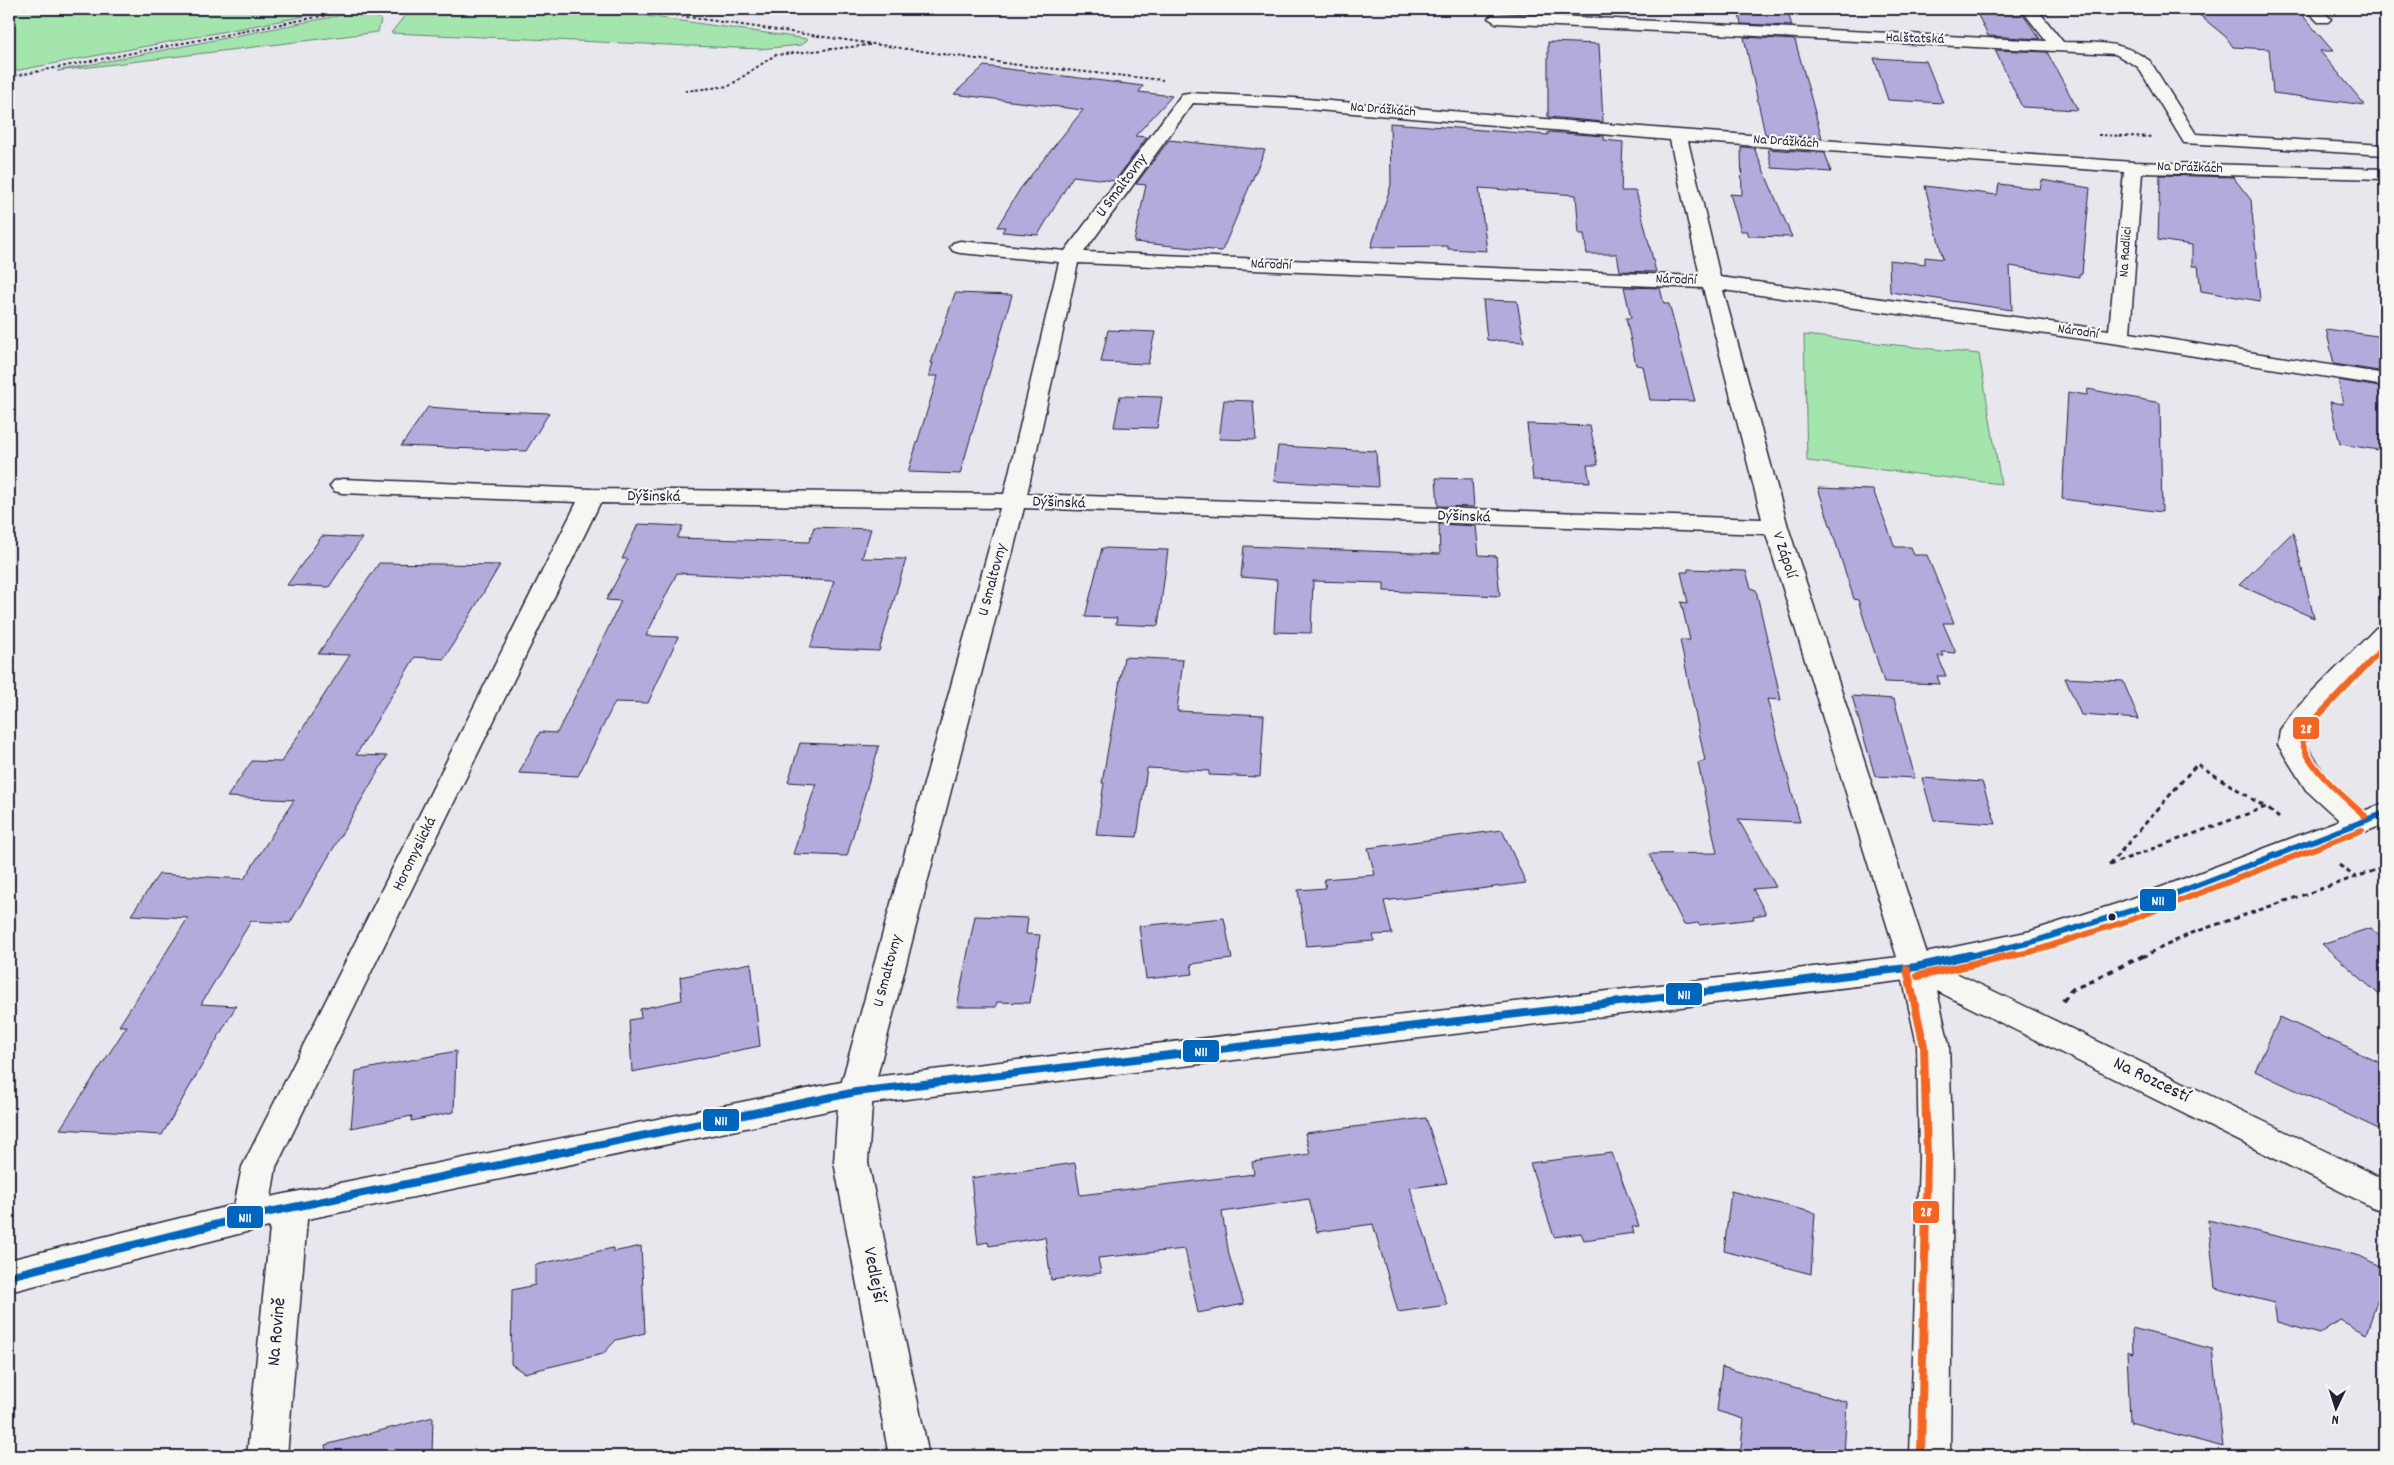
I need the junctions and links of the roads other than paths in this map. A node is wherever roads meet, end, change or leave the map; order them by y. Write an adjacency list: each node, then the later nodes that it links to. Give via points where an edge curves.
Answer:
1 (2029, 9): 6 (street)
2 (1584, 16): 4 (street, Halštatská); 5 (street, Halštatská)
3 (1768, 17): 5 (street)
4 (1496, 18)
5 (1772, 33): 6 (street, Halštatská)
6 (2058, 45): 9 (street, Halštatská, via 2118,49 2134,56 2144,64 2190,139)
7 (1188, 98): 8 (street, Na Drážkách, via 1294,103); 13 (street, U Smaltovny)
8 (1678, 135): 10 (street, Na Drážkách); 14 (street, V Zápolí)
9 (2385, 150)
10 (2133, 167): 11 (street, Na Drážkách); 15 (street, Na Radlici)
11 (2385, 174)
12 (960, 247): 13 (street, Národní)
13 (1070, 257): 14 (street, Národní); 19 (street, U Smaltovny)
14 (1711, 282): 15 (street, Národní); 20 (street, V Zápolí)
15 (2119, 338): 16 (street, Národní)
16 (2385, 380)
17 (342, 486): 18 (street, Dýšinská)
18 (592, 496): 19 (street, Dýšinská); 27 (street, Horomyslická, via 259,1167)
19 (1014, 502): 20 (street, Dýšinská); 24 (street, U Smaltovny)
20 (1776, 527): 23 (street, V Zápolí)
21 (2385, 634): 22 (street, via 2304,717 2294,730 2292,745 2316,783)
22 (2372, 818): 23 (street, via 2130,911 2032,942)
23 (1916, 967): 24 (street); 25 (street, Na Rozcestí); 31 (street, V Zápolí, via 1933,1045 1936,1158)
24 (856, 1092): 26 (street); 30 (street, Vedlejší, via 851,1162)
25 (2385, 1196)
26 (290, 1208): 27 (street); 29 (street, Na Rovině)
27 (250, 1216): 28 (street)
28 (9, 1276)
29 (267, 1456)
30 (909, 1456)
31 (1930, 1456)

